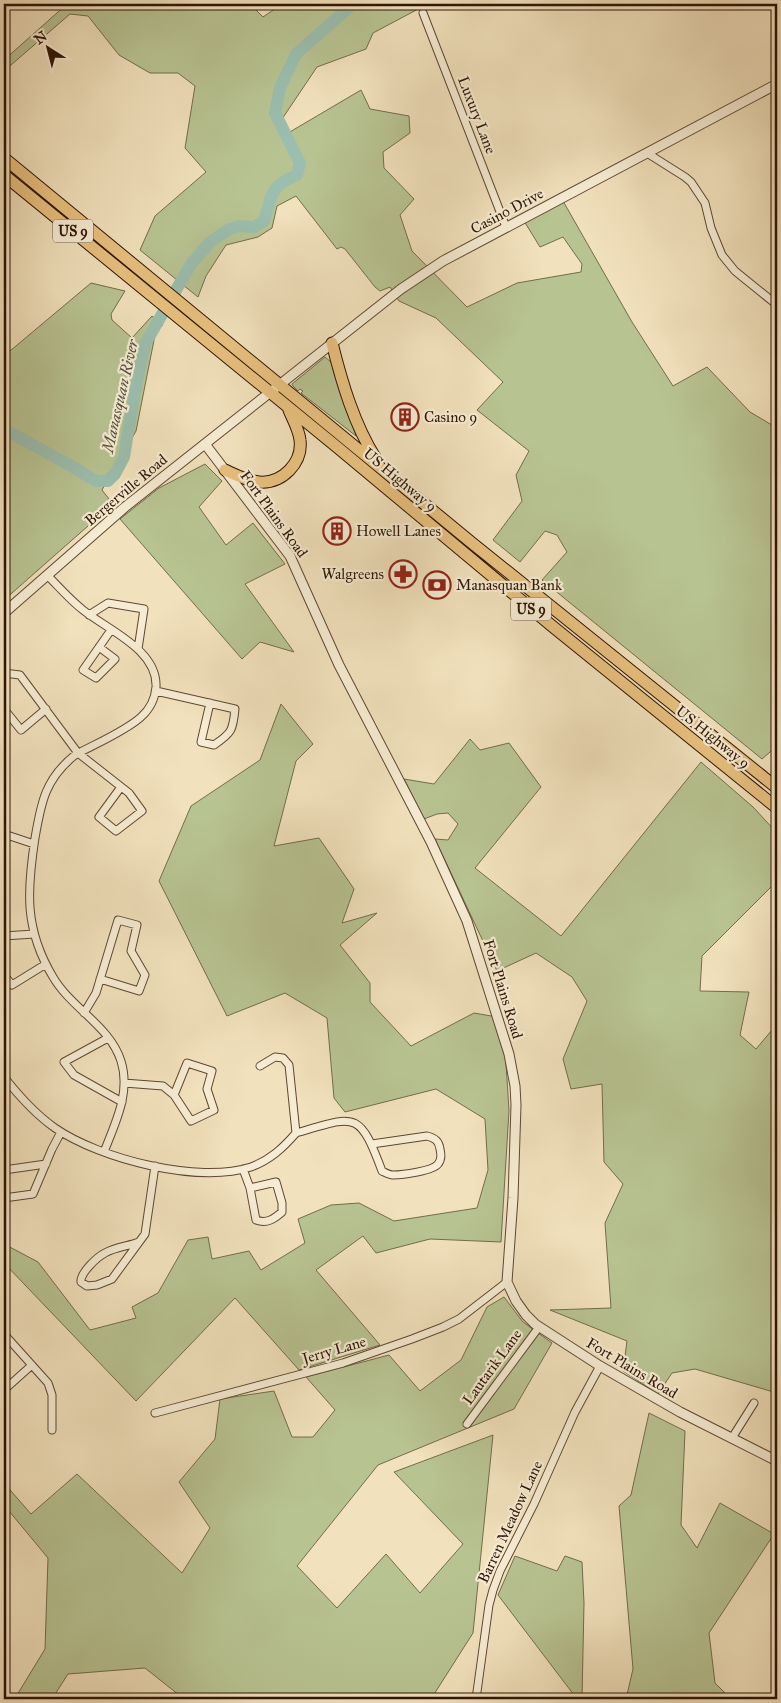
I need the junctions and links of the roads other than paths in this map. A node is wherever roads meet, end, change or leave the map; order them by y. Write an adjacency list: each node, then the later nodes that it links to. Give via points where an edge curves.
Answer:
1 (423, 13): 6 (street, Luxury Lane)
2 (777, 84): 3 (street, Casino Drive)
3 (648, 154): 6 (street, Casino Drive); 7 (street, via 691,182 705,203 710,228 722,255 735,271)
4 (4, 158): 8 (highway, US Highway 9 / US 9, via 146,276)
5 (4, 175): 8 (highway, US Highway 9 / US 9, via 143,288)
6 (506, 227): 9 (street, Casino Drive, via 443,261 392,295)
7 (777, 305)
8 (191, 320): 10 (highway, US Highway 9 / US 9); 11 (highway, US Highway 9 / US 9)
9 (332, 343): 10 (street, Casino Drive); 14 (highway, via 355,418)
10 (279, 385): 11 (street, Casino Drive); 14 (highway, US Highway 9 / US 9)
11 (270, 392): 12 (highway, US Highway 9 / US 9); 13 (street, Bergerville Road)
12 (287, 407): 15 (highway, via 301,446 298,458 288,471 275,479 258,482); 30 (highway, US Highway 9 / US 9)
13 (205, 444): 15 (street, Fort Plains Road); 16 (street, Bergerville Road, via 125,507)
14 (380, 467): 29 (highway, US Highway 9 / US 9)
15 (225, 470): 56 (street, Fort Plains Road, via 290,556 343,674 445,871 473,937 509,1054 515,1086 515,1158)
16 (47, 575): 17 (street, Bergerville Road); 18 (street)
17 (4, 613)
18 (89, 615): 19 (street); 21 (street, via 108,603 144,609)
19 (111, 630): 20 (street); 21 (street)
20 (99, 647): 20 (street, via 83,670 96,678 115,659)
21 (138, 649): 23 (street, via 152,665)
22 (4, 673): 26 (street, via 20,675)
23 (156, 691): 24 (street); 27 (street, via 152,704 140,719)
24 (210, 703): 24 (street, via 235,709 233,728 228,736 214,745 201,742)
25 (4, 709): 26 (street, via 21,730)
26 (46, 709): 27 (street)
27 (78, 753): 28 (street); 32 (street, via 56,773 46,790)
28 (121, 787): 28 (street, via 142,811 116,831 99,816)
29 (777, 788)
30 (777, 808)
31 (4, 834): 32 (street)
32 (34, 844): 33 (street, via 28,891)
33 (34, 934): 34 (street); 35 (street)
34 (4, 936)
35 (46, 964): 36 (street, via 12,986); 38 (street, via 61,988)
36 (4, 975)
37 (100, 978): 37 (street, via 139,991 145,975 131,951 137,925 118,920); 38 (street, via 96,993)
38 (84, 1013): 39 (street)
39 (108, 1038): 42 (street, via 121,1061); 44 (street, via 64,1062 74,1075)
40 (260, 1066): 46 (street, via 275,1057 283,1058 289,1065)
41 (4, 1080): 45 (street, via 35,1112)
42 (124, 1083): 43 (street, via 163,1086); 44 (street)
43 (174, 1095): 43 (street, via 191,1121 214,1110 207,1089 212,1071 187,1063)
44 (122, 1102): 48 (street)
45 (61, 1132): 48 (street); 49 (street)
46 (296, 1133): 47 (street, via 338,1120 351,1120 360,1126); 51 (street, via 269,1158)
47 (372, 1144): 47 (street, via 382,1171 391,1175 432,1168 442,1155 439,1144 428,1136)
48 (104, 1152): 50 (street)
49 (46, 1164): 52 (street); 54 (street, via 33,1194)
50 (154, 1166): 51 (street, via 202,1171); 55 (street, via 145,1234)
51 (243, 1169): 53 (street)
52 (4, 1170)
53 (250, 1188): 53 (street, via 256,1220 274,1219 282,1212 276,1182)
54 (4, 1198)
55 (139, 1242): 55 (street, via 104,1253 83,1272 81,1282 97,1286 112,1278)
56 (507, 1282): 57 (street, Fort Plains Road, via 522,1310); 63 (street, Jerry Lane, via 459,1319 412,1339 343,1363)
57 (539, 1327): 60 (street, Fort Plains Road); 64 (street, Lautarik Lane)
58 (4, 1334): 59 (street)
59 (32, 1364): 61 (street); 65 (street, via 48,1383 52,1395)
60 (600, 1366): 66 (street, Fort Plains Road); 68 (street, Barren Meadow Lane, via 500,1571 489,1606)
61 (4, 1390)
62 (754, 1403): 66 (street)
63 (155, 1413)
64 (467, 1424)
65 (52, 1430)
66 (732, 1438): 67 (street, Fort Plains Road)
67 (777, 1461)
68 (476, 1699)

